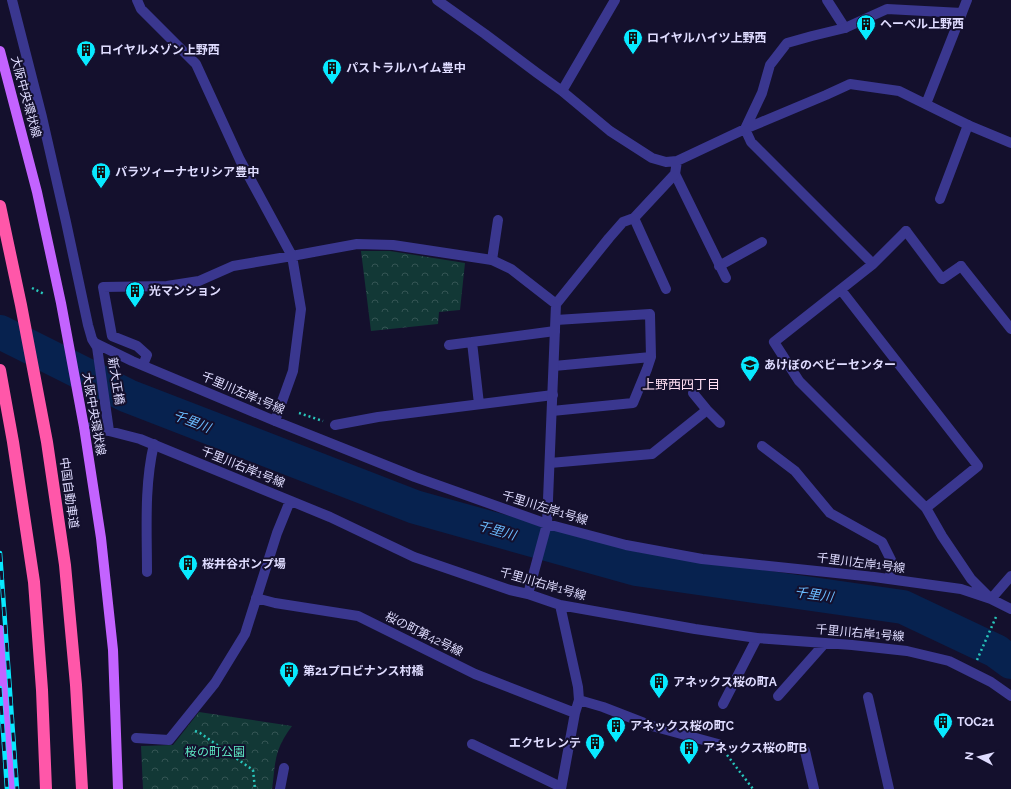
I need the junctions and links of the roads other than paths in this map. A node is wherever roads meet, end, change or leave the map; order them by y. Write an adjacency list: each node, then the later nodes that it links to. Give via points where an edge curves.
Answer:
1 (12, 0): 34 (street, 新大正橋, via 42,117 88,325)
2 (137, 0): 22 (street, via 142,9 196,64 240,160)
3 (616, 0): 10 (street)
4 (828, 0): 8 (street)
5 (967, 0): 7 (street)
6 (442, 1): 10 (street)
7 (962, 14): 8 (street, via 887,9); 11 (street)
8 (845, 28): 13 (street, via 787,43 770,66 762,93)
9 (0, 51): 48 (main road, 大阪中央環状線, via 37,192)
10 (562, 91): 15 (street, via 610,131 652,158 666,162)
11 (926, 104): 12 (street); 13 (street, via 899,91 850,84)
12 (968, 124): 14 (street); 17 (street)
13 (745, 129): 15 (street); 24 (street, via 751,142)
14 (1011, 143)
15 (677, 161): 16 (street)
16 (675, 174): 19 (street); 25 (street)
17 (940, 199)
18 (0, 206): 81 (highway, 中国自動車道, bridge, via 47,442 65,564)
19 (634, 218): 27 (street); 29 (street, via 623,222 613,233)
20 (498, 220): 23 (street)
21 (762, 242): 25 (street)
22 (292, 256): 23 (street, via 358,244 393,245); 37 (street, via 233,266 198,281 167,286 103,287 112,336 138,346 147,355); 45 (street, via 301,309 292,371)
23 (492, 260): 29 (street, via 511,268)
24 (873, 264): 28 (street); 31 (street, via 906,231 942,279 961,266)
25 (719, 266): 26 (street)
26 (726, 278)
27 (666, 289)
28 (841, 290): 54 (street, via 978,466); 54 (street, via 774,342 800,381)
29 (556, 304): 30 (street)
30 (556, 320): 32 (street); 36 (street, via 650,314)
31 (1011, 329)
32 (555, 331): 33 (street); 38 (street)
33 (472, 342): 35 (street); 42 (street)
34 (96, 345): 37 (street, 千里川左岸1号線); 49 (street, 新大正橋)
35 (449, 345)
36 (651, 358): 38 (street); 43 (street, via 633,403)
37 (143, 365): 45 (street, 千里川左岸1号線)
38 (554, 366): 41 (street)
39 (0, 370): 80 (highway, via 34,582)
40 (692, 393): 44 (street)
41 (553, 395): 42 (street); 43 (street)
42 (479, 404): 47 (street)
43 (552, 410): 52 (street)
44 (706, 410): 46 (street); 52 (street, via 652,454)
45 (275, 421): 55 (street, 千里川左岸1号線)
46 (720, 423)
47 (335, 425)
48 (84, 426): 49 (street, 千里川右岸1号線); 82 (main road, 大阪中央環状線, via 101,538 113,650)
49 (110, 431): 50 (street, 千里川右岸1号線)
50 (154, 444): 53 (street, 千里川右岸1号線); 56 (street, via 147,492)
51 (762, 446): 58 (street, via 795,471 830,513 882,542 891,560)
52 (550, 463): 55 (street)
53 (290, 501): 59 (street, 千里川右岸1号線, via 330,517 414,558); 60 (street)
54 (926, 508): 61 (street, via 971,579)
55 (547, 527): 58 (street, 千里川左岸1号線, via 702,559); 59 (street)
56 (147, 572)
57 (1011, 576): 61 (street)
58 (890, 579): 61 (street, 千里川左岸1号線, via 961,589)
59 (528, 594): 62 (street, 千里川右岸1号線)
60 (256, 598): 72 (street, 桜の町第42号線, via 358,616 475,674); 73 (street, via 245,634 215,683 170,740)
61 (990, 599): 63 (street, 千里川左岸1号線)
62 (560, 605): 65 (street, 千里川右岸1号線); 70 (street)
63 (1011, 609)
64 (0, 630): 79 (main road)
65 (757, 638): 66 (street, 千里川右岸1号線); 71 (street)
66 (825, 642): 67 (street); 68 (street, 千里川右岸1号線, via 907,651 949,661 991,682)
67 (778, 696)
68 (1011, 696)
69 (868, 697): 85 (street)
70 (579, 700): 72 (street); 75 (street, via 652,726)
71 (723, 704)
72 (575, 713): 78 (street)
73 (136, 738)
74 (472, 744): 78 (street)
75 (718, 744)
76 (805, 751): 84 (street)
77 (284, 768): 83 (street)
78 (561, 788)
79 (12, 789)
80 (46, 789)
81 (82, 789)
82 (118, 789)
83 (280, 789)
84 (814, 789)
85 (889, 789)

